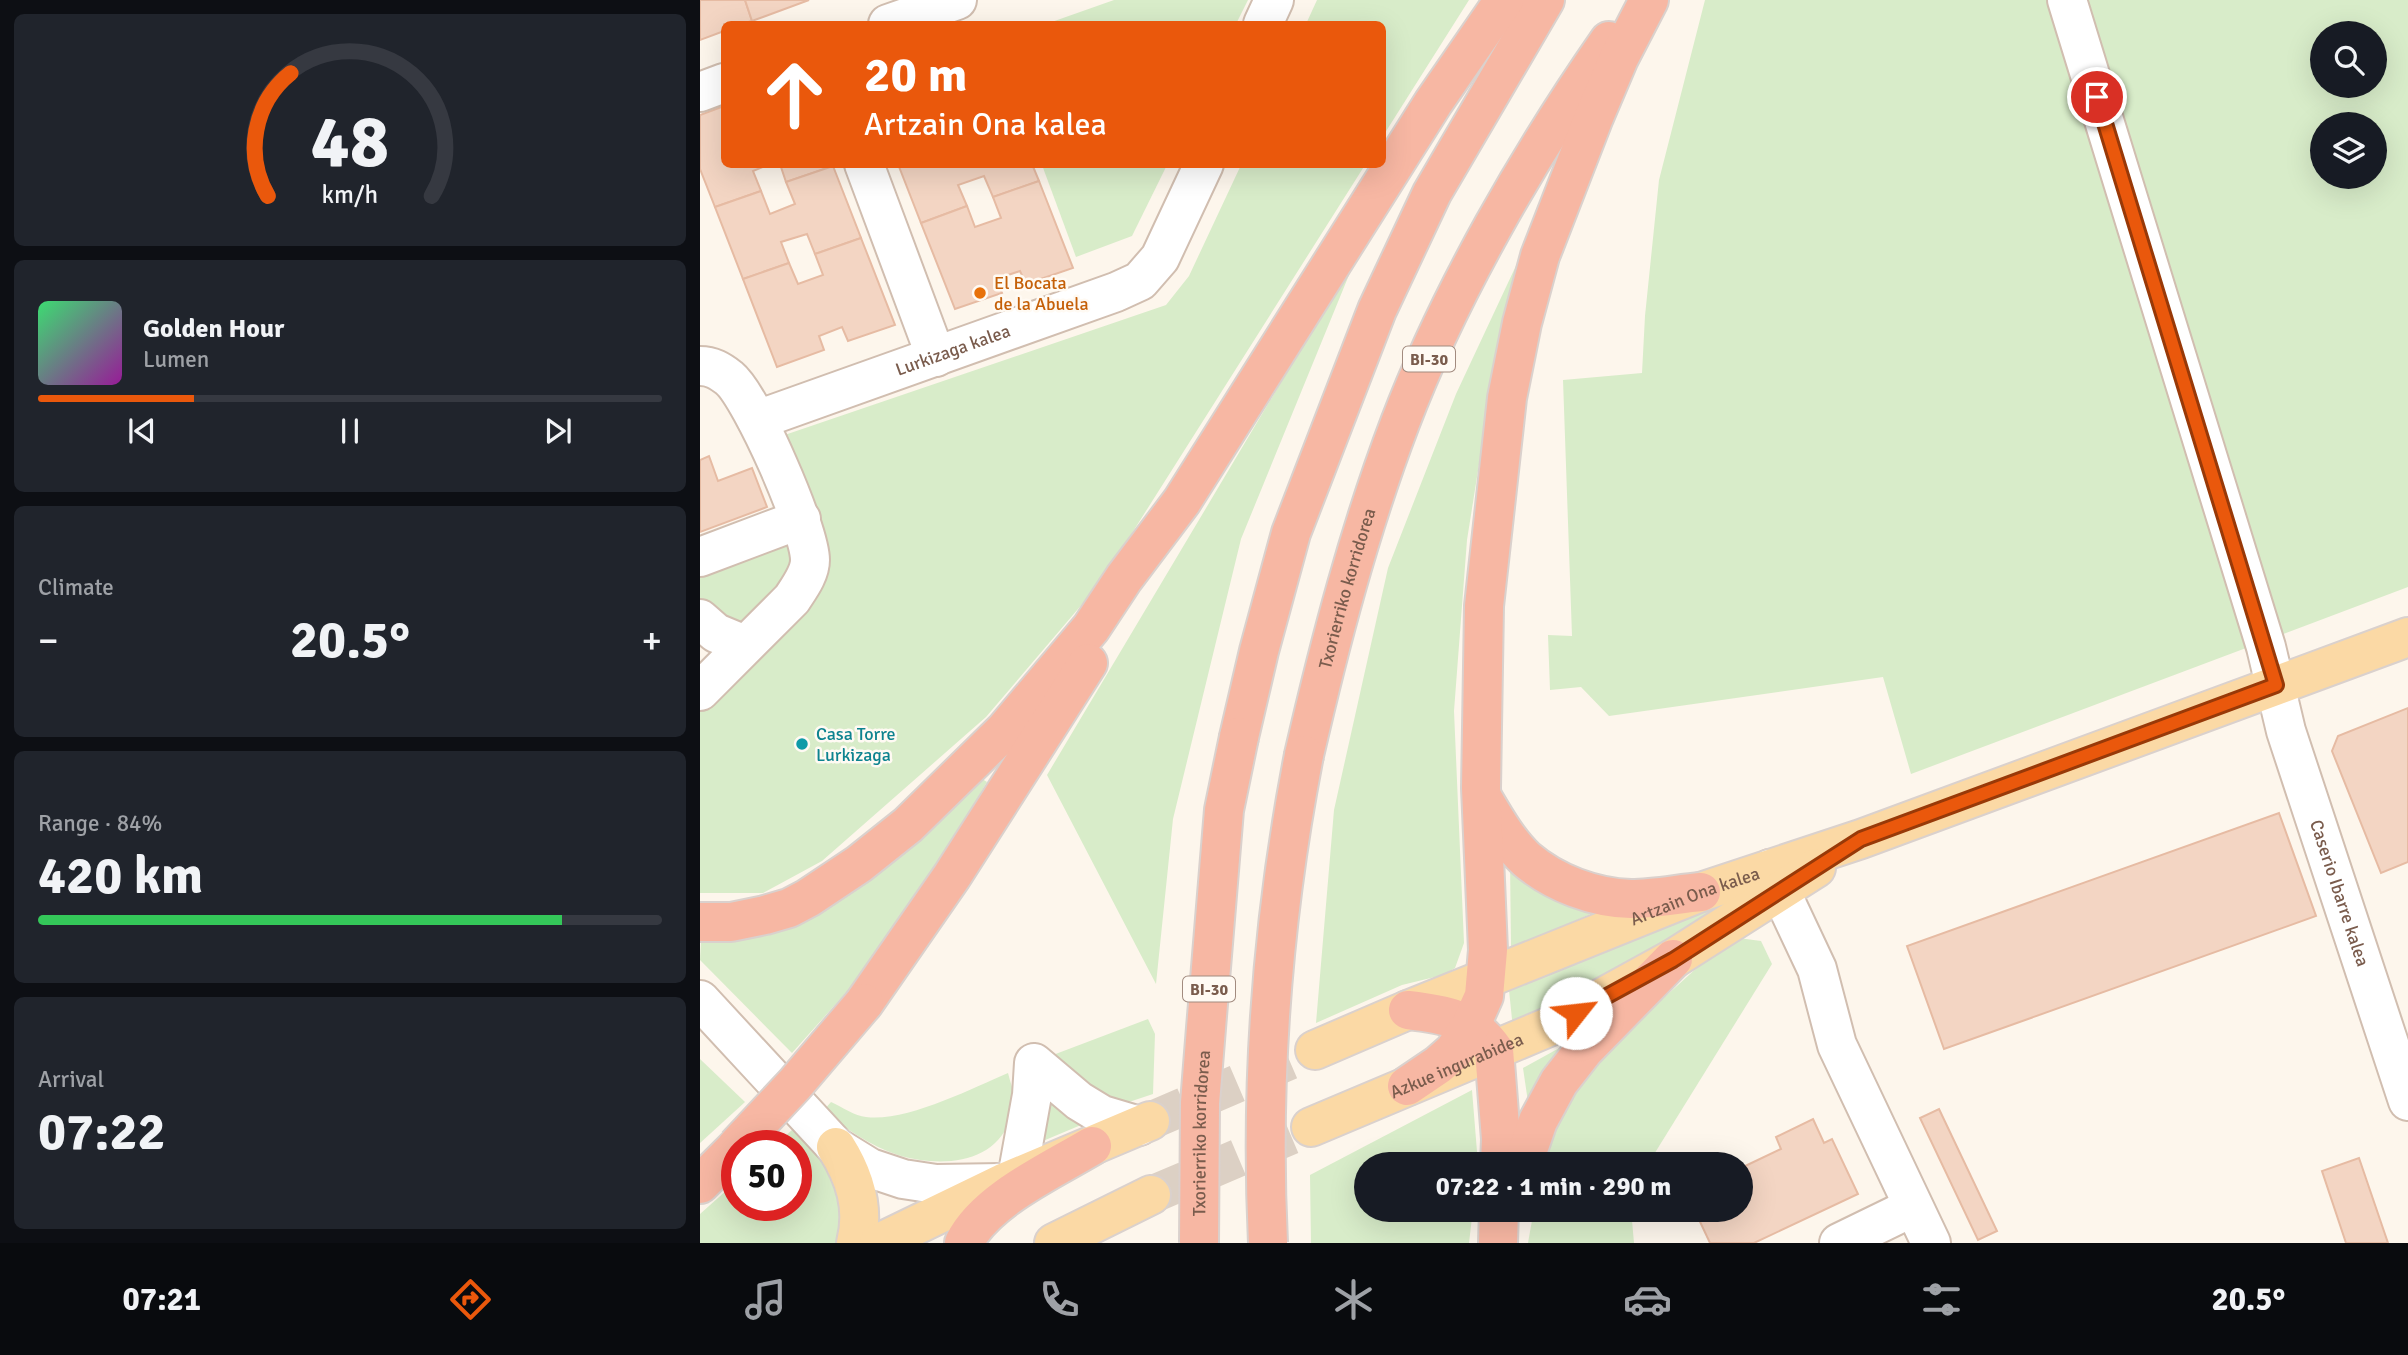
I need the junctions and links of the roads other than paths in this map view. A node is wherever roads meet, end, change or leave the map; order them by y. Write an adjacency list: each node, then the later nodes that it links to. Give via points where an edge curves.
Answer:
1 (957, 0): 8 (street)
2 (1274, 0): 9 (street)
3 (1504, 0): 17 (highway, via 1433,103)
4 (1545, 0): 51 (highway, Txorierriko korridorea / BI-30, bridge, via 1432,192 1377,310 1291,533 1224,810 1200,1103)
5 (1638, 0): 52 (highway, Txorierriko korridorea / BI-30, bridge, via 1574,92 1495,226 1439,336 1401,422 1352,563 1304,755 1281,892 1265,1119)
6 (1649, 0): 25 (highway, via 1619,58 1567,185 1540,256 1522,323 1507,398 1484,606)
7 (2067, 0): 23 (street, Caserio Ibarre kalea)
8 (897, 21)
9 (1264, 21)
10 (721, 84): 11 (street)
11 (700, 92)
12 (865, 168): 14 (street)
13 (1201, 168): 14 (street, Lurkizaga kalea, via 1160,258 1140,281)
14 (936, 357): 16 (street, Lurkizaga kalea)
15 (700, 366): 16 (street, via 711,366 731,380)
16 (757, 419): 18 (street)
17 (1182, 501): 28 (highway, via 1091,628 1005,730 908,825 859,864 789,908 731,922); 39 (highway, bridge, via 1143,579 951,876 864,1003)
18 (801, 519): 19 (street); 22 (street, via 810,561 802,584)
19 (700, 557)
20 (700, 619): 22 (street, via 716,633)
21 (2408, 637): 23 (main road, Artzain Ona kalea)
22 (745, 645): 24 (street)
23 (2276, 685): 26 (main road, Artzain Ona kalea, via 1861,839); 36 (street, Caserio Ibarre kalea, via 2286,731)
24 (700, 691)
25 (1482, 797): 27 (highway, via 1526,858 1557,880 1593,894 1630,899); 30 (highway)
26 (1775, 880): 27 (main road, Artzain Ona kalea); 29 (main road, Artzain Ona kalea); 46 (street, via 1817,968 1837,1045)
27 (1701, 892): 30 (main road, Artzain Ona kalea)
28 (700, 922)
29 (1673, 960): 33 (main road, Azkue ingurabidea, via 1551,1026); 43 (highway, via 1584,1050 1559,1083)
30 (1486, 978): 31 (main road); 33 (highway)
31 (1408, 1010): 33 (highway, via 1431,1013); 34 (main road)
32 (705, 1012): 41 (street)
33 (1482, 1037): 35 (highway, via 1454,1051); 42 (highway)
34 (1315, 1050)
35 (1407, 1086): 38 (main road, Azkue ingurabidea)
36 (2407, 1090)
37 (1144, 1124): 40 (main road); 44 (street, via 1102,1115 1034,1063 1030,1107)
38 (1311, 1127)
39 (751, 1130)
40 (1092, 1146): 44 (main road); 49 (highway, via 995,1205)
41 (836, 1147): 44 (street, via 870,1168 903,1179 936,1184); 47 (main road, via 858,1192)
42 (1500, 1152)
43 (1527, 1152)
44 (1010, 1180): 48 (main road)
45 (1151, 1195): 50 (main road)
46 (1913, 1207): 53 (street); 54 (street)
47 (856, 1243)
48 (879, 1243)
49 (964, 1243)
50 (1054, 1243)
51 (1199, 1243)
52 (1268, 1243)
53 (1839, 1243)
54 (1931, 1243)

